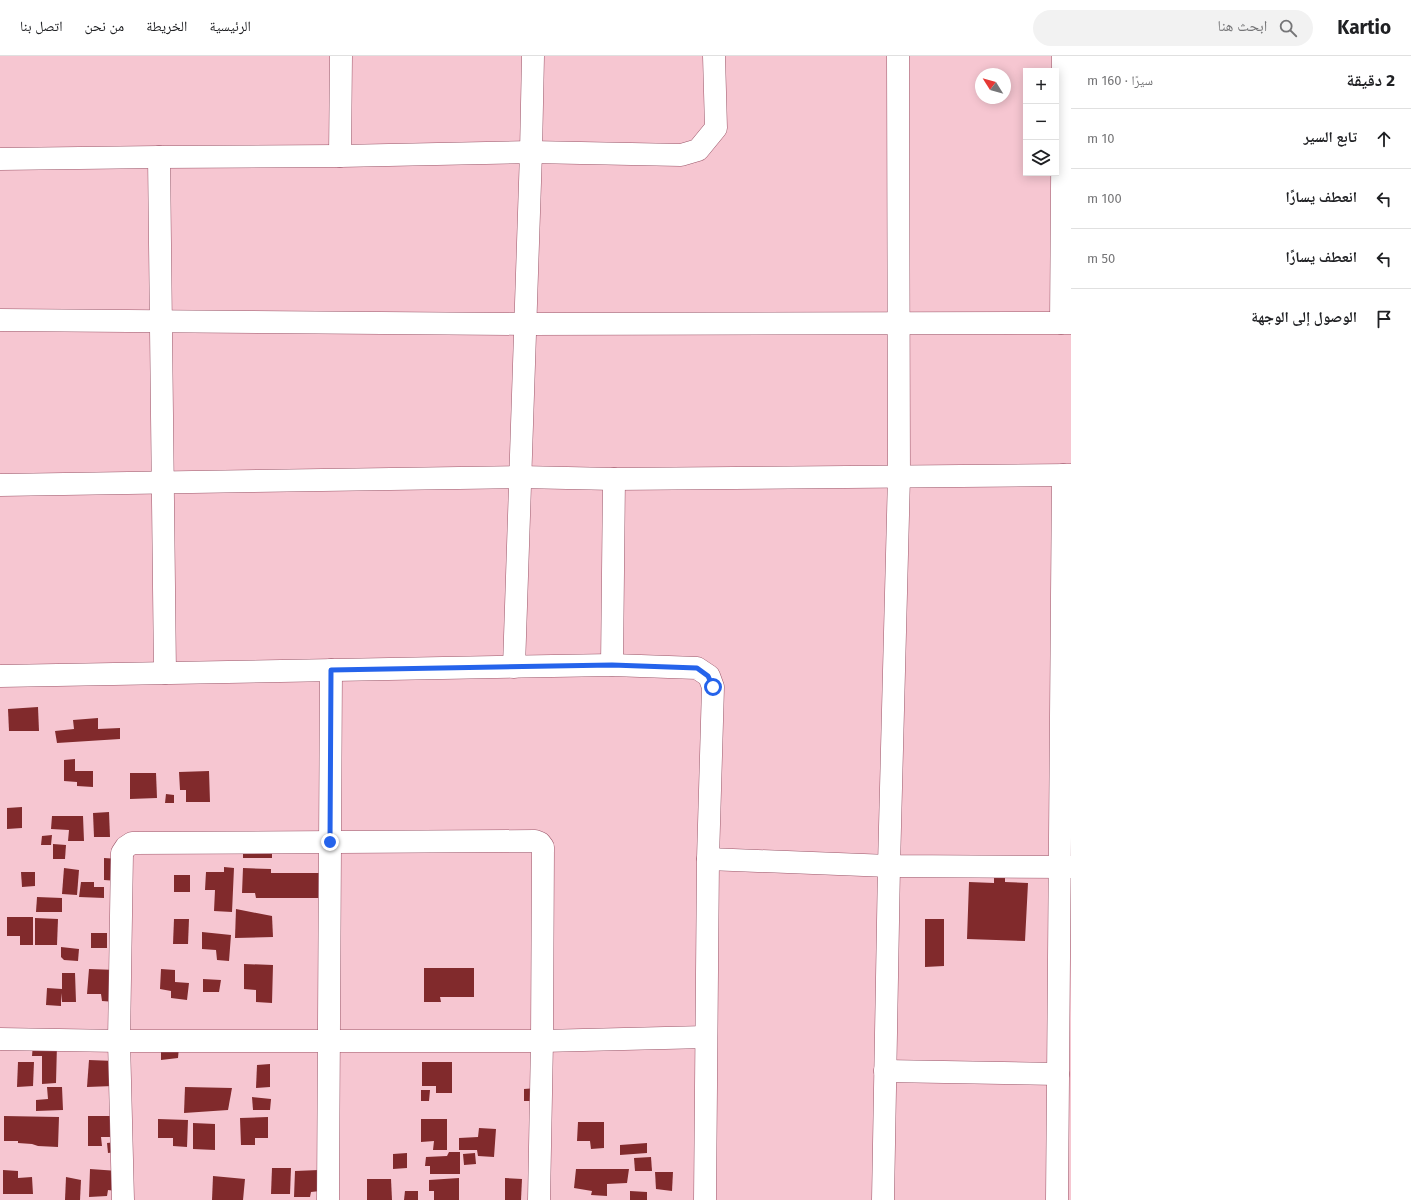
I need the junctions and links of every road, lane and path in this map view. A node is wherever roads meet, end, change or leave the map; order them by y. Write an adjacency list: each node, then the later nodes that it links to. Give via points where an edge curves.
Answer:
1 (341, 56): 8 (street)
2 (533, 56): 6 (street)
3 (714, 56): 6 (street, via 716,128 698,150 681,155)
4 (898, 56): 12 (street)
5 (1063, 56): 13 (street)
6 (531, 152): 8 (street); 14 (street)
7 (159, 156): 8 (street); 9 (street); 11 (street)
8 (340, 156)
9 (0, 160)
10 (0, 320): 11 (street)
11 (160, 320): 14 (street); 19 (street)
12 (899, 323): 13 (street); 14 (street); 16 (street)
13 (1066, 323)
14 (525, 324): 17 (street)
15 (1067, 475): 16 (street); 29 (street)
16 (899, 476): 18 (street); 28 (street)
17 (520, 477): 18 (street); 19 (street); 22 (street)
18 (614, 479): 21 (street)
19 (164, 483): 20 (street); 24 (street)
20 (0, 484)
21 (612, 665): 22 (street); 27 (street, via 697,668 708,676 713,687)
22 (514, 667): 23 (street)
23 (331, 670): 24 (street); 26 (street)
24 (165, 673): 25 (street)
25 (0, 676)
26 (330, 842): 32 (street, via 132,843 126,847 122,853); 33 (street); 34 (street, via 540,843 543,847)
27 (708, 859): 28 (street); 30 (street)
28 (889, 866): 29 (street); 35 (street)
29 (1065, 867): 36 (street)
30 (706, 1037): 34 (street); 40 (street)
31 (0, 1039): 32 (street)
32 (119, 1041): 33 (street); 37 (street)
33 (329, 1041): 34 (street); 38 (street)
34 (542, 1041): 39 (street)
35 (885, 1071): 36 (street); 41 (street)
36 (1058, 1074): 42 (street)
37 (123, 1200)
38 (328, 1200)
39 (539, 1200)
40 (705, 1200)
41 (883, 1200)
42 (1057, 1200)

